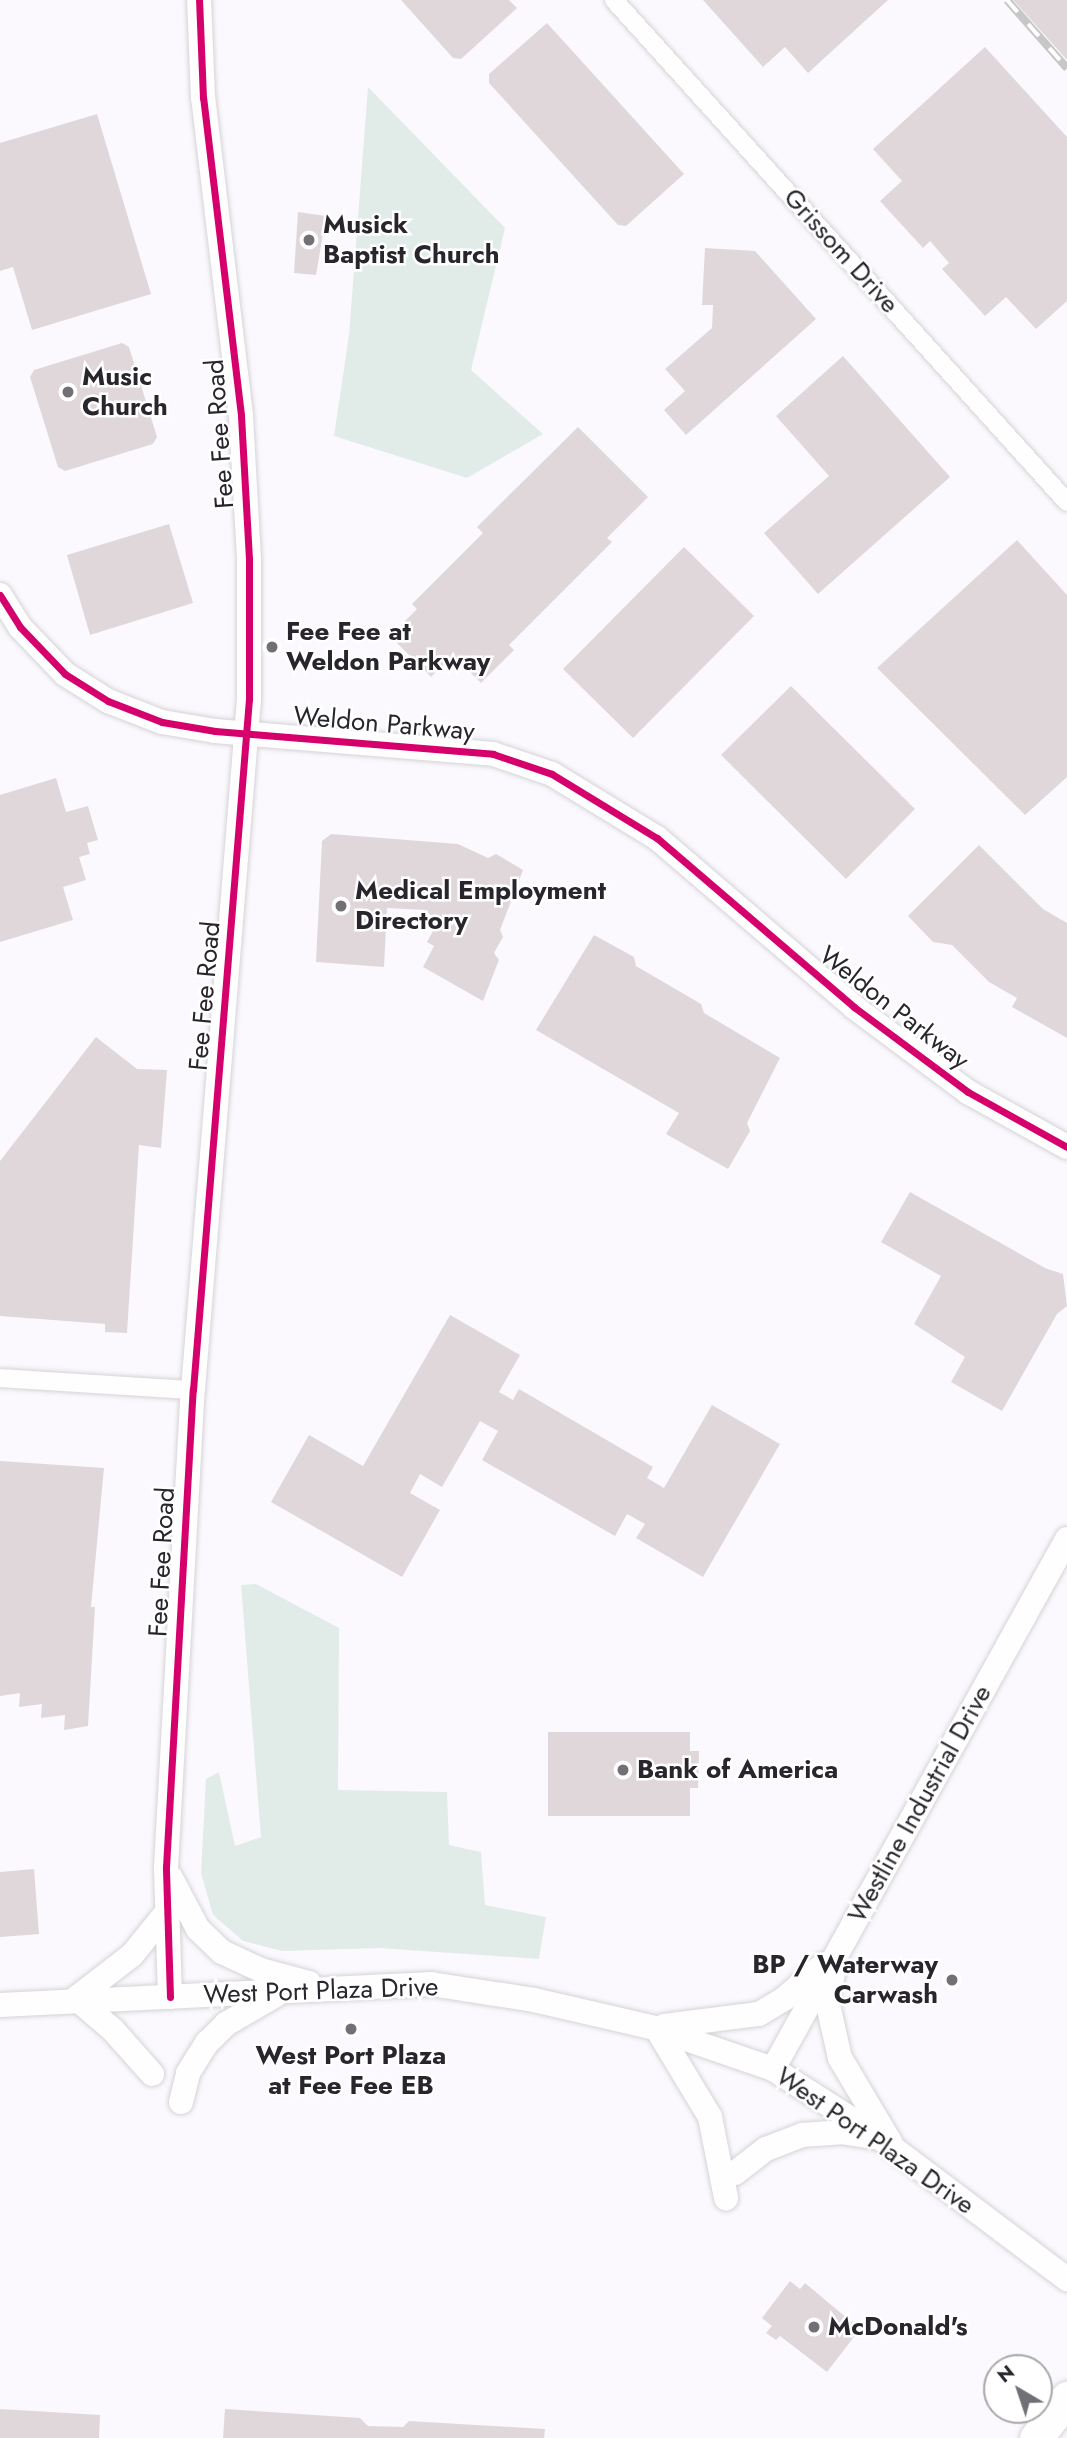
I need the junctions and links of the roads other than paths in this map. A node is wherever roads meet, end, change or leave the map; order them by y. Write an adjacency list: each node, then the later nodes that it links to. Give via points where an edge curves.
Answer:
1 (200, 0): 5 (street, Fee Fee Road, via 203,98 241,415 249,559)
2 (614, 0): 3 (street, Grissom Drive)
3 (1067, 502)
4 (0, 595): 5 (street, Weldon Parkway, via 41,652 65,674 108,701 162,722)
5 (248, 734): 6 (street, Weldon Parkway, via 493,754 552,774 657,838 854,1007 968,1092); 8 (street, Fee Fee Road)
6 (1067, 1147)
7 (0, 1378): 8 (street)
8 (193, 1390): 10 (street, Fee Fee Road)
9 (1067, 1539): 12 (street, Westline Industrial Drive)
10 (166, 1867): 11 (street, Fee Fee Road); 13 (street, via 186,1911 222,1952 261,1970)
11 (167, 1912): 15 (street, Fee Fee Road); 16 (street, via 150,1938)
12 (843, 1942): 18 (street, via 814,1974 759,2014); 19 (street, Westline Industrial Drive); 22 (street, via 827,2000 840,2058)
13 (330, 1988): 14 (street, West Port Plaza Drive); 18 (street, West Port Plaza Drive, via 431,1984 534,2000)
14 (285, 1991): 15 (street, West Port Plaza Drive); 21 (street, via 243,2013 209,2041 188,2073)
15 (170, 1997): 16 (street, West Port Plaza Drive)
16 (75, 2001): 17 (street, West Port Plaza Drive); 20 (street, via 113,2030)
17 (0, 2005)
18 (654, 2028): 19 (street, West Port Plaza Drive); 24 (street, via 710,2117)
19 (773, 2069): 22 (street, West Port Plaza Drive)
20 (152, 2074)
21 (181, 2102)
22 (886, 2143): 23 (street, via 841,2132 802,2135 766,2149); 25 (street, West Port Plaza Drive)
23 (735, 2173)
24 (726, 2198)
25 (1062, 2275)
26 (1067, 2398): 27 (highway)
27 (1036, 2438)

